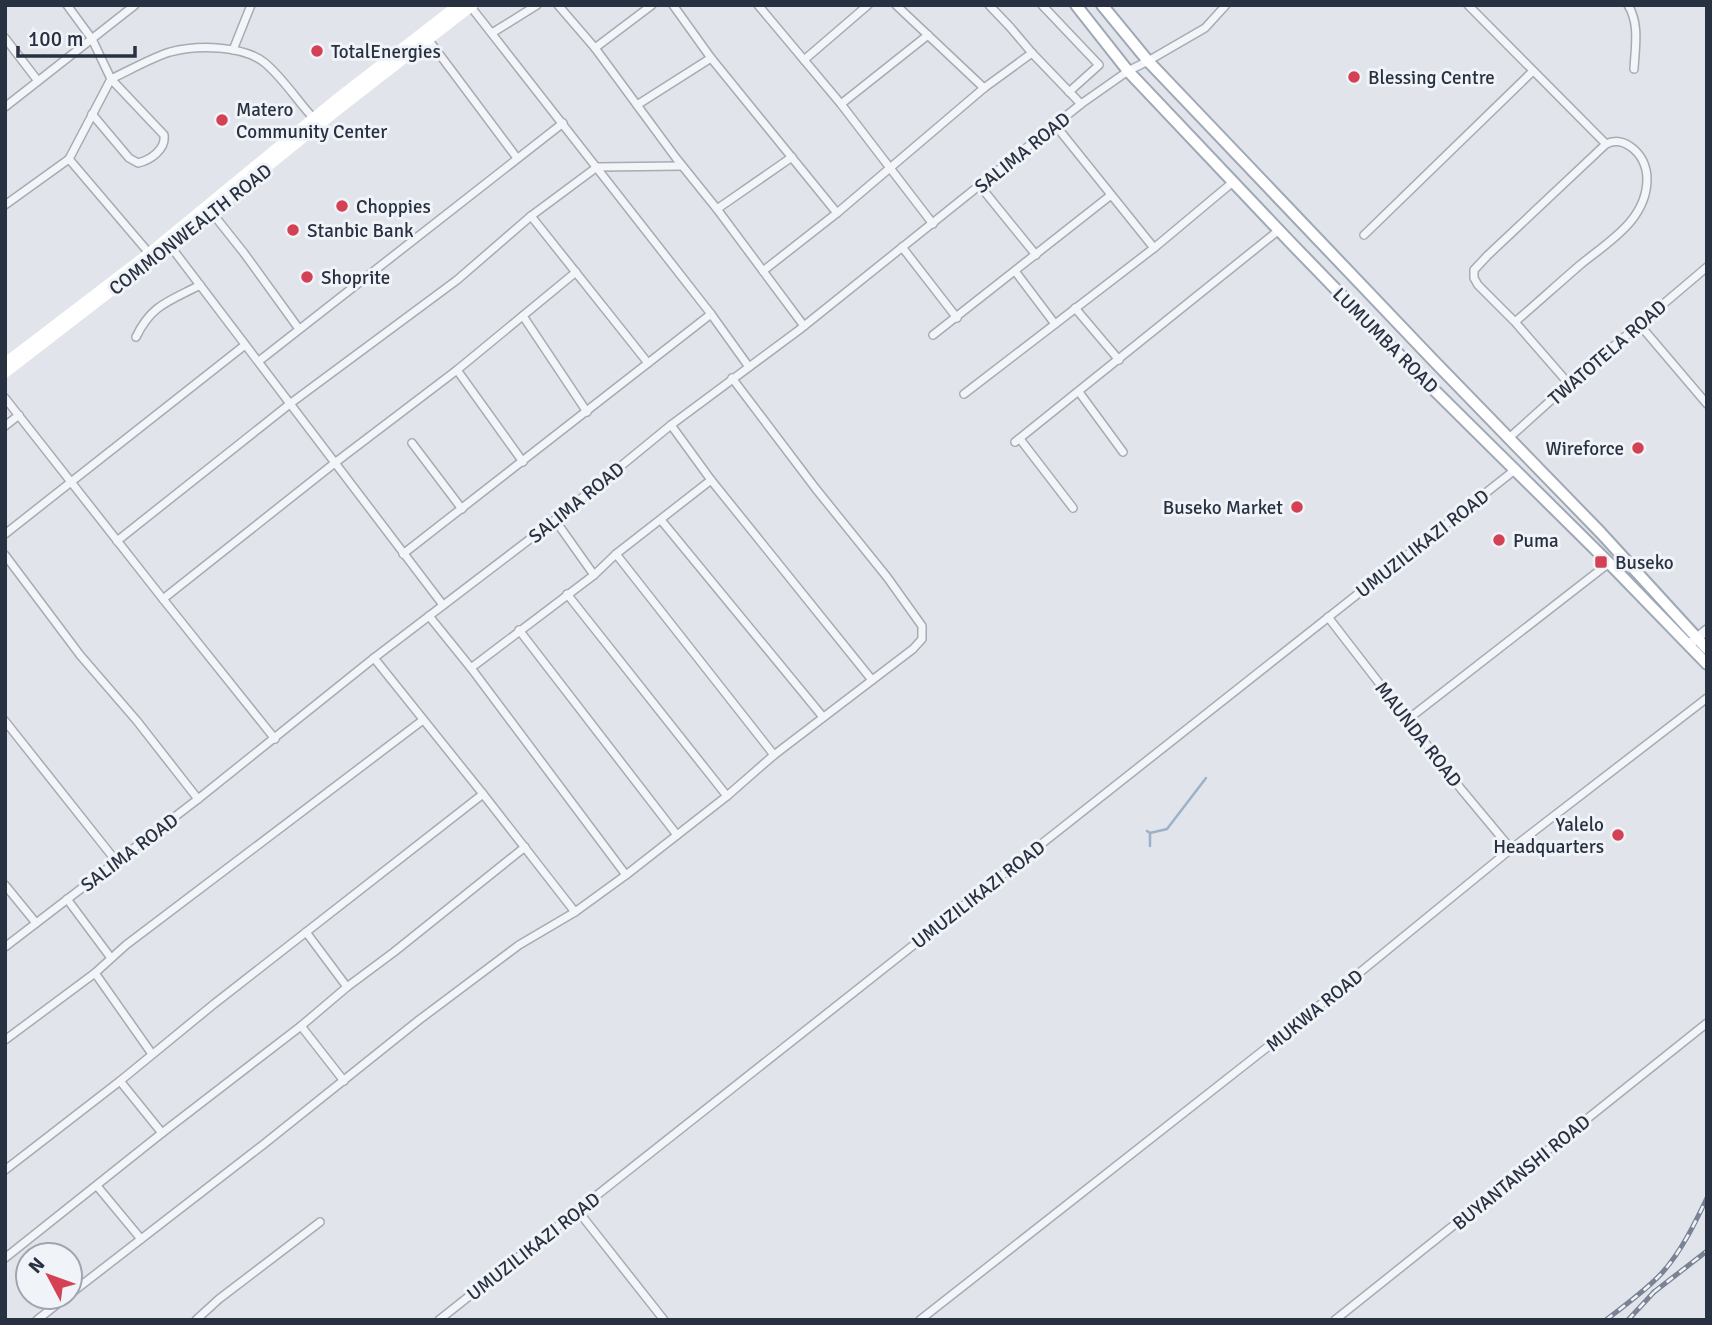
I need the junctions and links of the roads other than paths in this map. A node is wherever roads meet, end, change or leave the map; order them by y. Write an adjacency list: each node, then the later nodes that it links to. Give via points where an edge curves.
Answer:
1 (67, 5): 25 (street)
2 (135, 5): 25 (street)
3 (251, 5): 27 (street)
4 (458, 5): 44 (main road, COMMONWEALTH ROAD)
5 (537, 5): 21 (street)
6 (558, 5): 26 (street)
7 (652, 5): 26 (street)
8 (673, 5): 29 (street)
9 (771, 5): 20 (street)
10 (868, 5): 30 (street)
11 (896, 5): 22 (street)
12 (989, 5): 28 (street)
13 (1042, 5): 38 (street, via 1100,65)
14 (1076, 5): 33 (main road, LUMUMBA ROAD)
15 (1102, 5): 31 (main road, LUMUMBA ROAD)
16 (1227, 5): 31 (street, SALIMA ROAD, via 1205,28)
17 (1468, 5): 34 (street)
18 (1628, 5): 32 (street, via 1634,14)
19 (471, 6): 21 (street); 24 (main road, COMMONWEALTH ROAD)
20 (760, 8): 30 (street)
21 (492, 33): 45 (street)
22 (928, 35): 37 (street); 39 (street)
23 (5, 38): 36 (street)
24 (428, 39): 44 (main road, COMMONWEALTH ROAD); 49 (street)
25 (92, 40): 35 (street); 36 (street)
26 (595, 48): 41 (street)
27 (233, 50): 35 (street, via 170,52); 44 (street, via 252,54 264,63)
28 (1032, 53): 37 (street); 38 (street)
29 (711, 58): 41 (street); 48 (street)
30 (804, 60): 39 (street)
31 (1148, 61): 33 (street, SALIMA ROAD); 105 (main road, LUMUMBA ROAD)
32 (1634, 69)
33 (1128, 71): 40 (street, SALIMA ROAD); 54 (main road, LUMUMBA ROAD)
34 (1533, 71): 47 (street); 64 (street)
35 (111, 79): 43 (street); 43 (street, via 164,135 162,148 138,163)
36 (38, 80): 42 (street)
37 (984, 88): 53 (street)
38 (1069, 92): 40 (street)
39 (841, 104): 53 (street)
40 (1081, 104): 46 (street, SALIMA ROAD)
41 (637, 105): 51 (street)
42 (5, 107)
43 (92, 114): 50 (street)
44 (316, 122): 58 (main road, COMMONWEALTH ROAD)
45 (563, 122): 49 (street); 52 (street)
46 (1056, 126): 55 (street, SALIMA ROAD); 56 (street)
47 (1606, 144): 79 (street, via 1474,270 1478,285); 79 (street, via 1626,144 1645,166 1646,191 1637,214)
48 (792, 157): 59 (street); 60 (street)
49 (517, 158): 83 (street)
50 (69, 159): 57 (street); 68 (street)
51 (682, 166): 52 (street); 59 (street)
52 (597, 167): 61 (street); 76 (street)
53 (889, 168): 60 (street); 62 (street)
54 (1233, 182): 63 (main road, LUMUMBA ROAD); 67 (street)
55 (980, 187): 62 (street, SALIMA ROAD); 69 (street)
56 (1111, 195): 67 (street); 69 (street)
57 (5, 205)
58 (209, 209): 65 (main road, COMMONWEALTH ROAD); 83 (street)
59 (717, 209): 71 (street)
60 (837, 213): 71 (street)
61 (531, 216): 73 (street); 99 (street, via 457,280)
62 (933, 224): 66 (street, SALIMA ROAD)
63 (1279, 230): 87 (street); 110 (main road, LUMUMBA ROAD)
64 (1364, 235)
65 (168, 242): 68 (main road, COMMONWEALTH ROAD); 74 (street); 93 (main road, COMMONWEALTH ROAD)
66 (902, 247): 78 (street); 82 (street, SALIMA ROAD)
67 (1154, 248): 75 (street)
68 (149, 253): 89 (main road, COMMONWEALTH ROAD)
69 (1036, 255): 72 (street)
70 (1707, 267): 81 (street, TWATOTELA ROAD)
71 (763, 271): 82 (street)
72 (1015, 271): 78 (street); 80 (street)
73 (576, 272): 77 (street); 90 (street)
74 (200, 285): 85 (street, via 150,314); 86 (street)
75 (1075, 308): 80 (street); 87 (street)
76 (711, 314): 90 (street); 91 (street)
77 (523, 316): 92 (street); 101 (street)
78 (957, 318): 84 (street)
79 (1515, 322): 95 (street)
80 (1055, 324): 97 (street)
81 (1639, 324): 95 (street, TWATOTELA ROAD); 100 (street)
82 (804, 326): 91 (street, SALIMA ROAD)
83 (299, 329): 88 (street)
84 (933, 335)
85 (136, 337)
86 (246, 345): 88 (street); 112 (street)
87 (1119, 360): 96 (street)
88 (259, 361): 99 (street)
89 (5, 363)
90 (648, 363): 101 (street)
91 (749, 367): 94 (street, SALIMA ROAD)
92 (457, 370): 108 (street); 109 (street)
93 (5, 373)
94 (732, 378): 103 (street, SALIMA ROAD); 136 (street, via 922,626 922,639 913,649)
95 (1569, 384): 105 (street, TWATOTELA ROAD)
96 (1079, 392): 107 (street); 113 (street, via 1018,440)
97 (964, 394)
98 (5, 398): 102 (street)
99 (290, 403): 108 (street); 118 (street)
100 (1707, 404)
101 (587, 412): 109 (street)
102 (19, 415): 104 (street); 112 (street)
103 (671, 425): 111 (street); 115 (street, SALIMA ROAD)
104 (5, 426)
105 (1509, 438): 131 (main road, LUMUMBA ROAD, via 1610,544)
106 (412, 443): 114 (street)
107 (1123, 452)
108 (336, 462): 119 (street); 125 (street)
109 (523, 462): 114 (street)
110 (1516, 469): 122 (main road, LUMUMBA ROAD); 128 (street, UMUZILIKAZI ROAD)
111 (711, 480): 116 (street); 136 (street)
112 (72, 482): 117 (street); 118 (street)
113 (1073, 508)
114 (462, 509): 119 (street)
115 (555, 520): 123 (street); 126 (street, SALIMA ROAD)
116 (661, 520): 120 (street); 138 (street)
117 (5, 534)
118 (117, 541): 125 (street)
119 (403, 554): 126 (street)
120 (616, 554): 123 (street); 143 (street)
121 (5, 555): 146 (street)
122 (1609, 563): 131 (main road, LUMUMBA ROAD); 140 (street)
123 (594, 575): 124 (street)
124 (567, 594): 130 (street); 145 (street)
125 (163, 599): 142 (street)
126 (443, 605): 127 (street, SALIMA ROAD)
127 (429, 616): 133 (street, SALIMA ROAD); 135 (street)
128 (1328, 617): 140 (street, MAUNDA ROAD); 170 (street, UMUZILIKAZI ROAD)
129 (1707, 630): 131 (street)
130 (519, 631): 135 (street); 147 (street)
131 (1693, 641): 132 (main road, LUMUMBA ROAD); 134 (main road, LUMUMBA ROAD)
132 (1707, 649)
133 (374, 658): 139 (street); 142 (street, SALIMA ROAD)
134 (1707, 664)
135 (471, 668): 151 (street)
136 (872, 680): 138 (street)
137 (1707, 698): 149 (street, MUKWA ROAD)
138 (822, 717): 143 (street)
139 (423, 720): 144 (street); 158 (street)
140 (1407, 720): 149 (street, MAUNDA ROAD)
141 (5, 721): 150 (street)
142 (275, 738): 146 (street, SALIMA ROAD)
143 (774, 755): 145 (street)
144 (483, 794): 148 (street); 156 (street)
145 (727, 796): 147 (street)
146 (198, 799): 150 (street, SALIMA ROAD)
147 (677, 835): 151 (street)
148 (525, 847): 154 (street); 160 (street)
149 (1511, 849): 178 (street, MUKWA ROAD)
150 (116, 862): 153 (street, SALIMA ROAD)
151 (626, 875): 154 (street)
152 (5, 885): 155 (street)
153 (67, 899): 155 (street, SALIMA ROAD); 158 (street)
154 (575, 912): 166 (street, via 501,958)
155 (36, 923): 157 (street, SALIMA ROAD)
156 (306, 933): 160 (street); 164 (street)
157 (5, 947)
158 (111, 958): 159 (street)
159 (95, 974): 163 (street); 164 (street)
160 (347, 987): 162 (street)
161 (1707, 1023): 179 (street, BUYANTANSHI ROAD)
162 (301, 1026): 166 (street); 167 (street)
163 (5, 1040)
164 (152, 1054): 165 (street)
165 (120, 1081): 167 (street); 168 (street)
166 (344, 1081): 172 (street)
167 (162, 1133): 169 (street)
168 (5, 1170)
169 (97, 1186): 172 (street); 173 (street)
170 (578, 1211): 176 (street, UMUZILIKAZI ROAD); 177 (street)
171 (320, 1222): 175 (street)
172 (141, 1239): 174 (street)
173 (5, 1258)
174 (84, 1283)
175 (196, 1320)
176 (439, 1320)
177 (664, 1320)
178 (920, 1320)
179 (1335, 1320)

